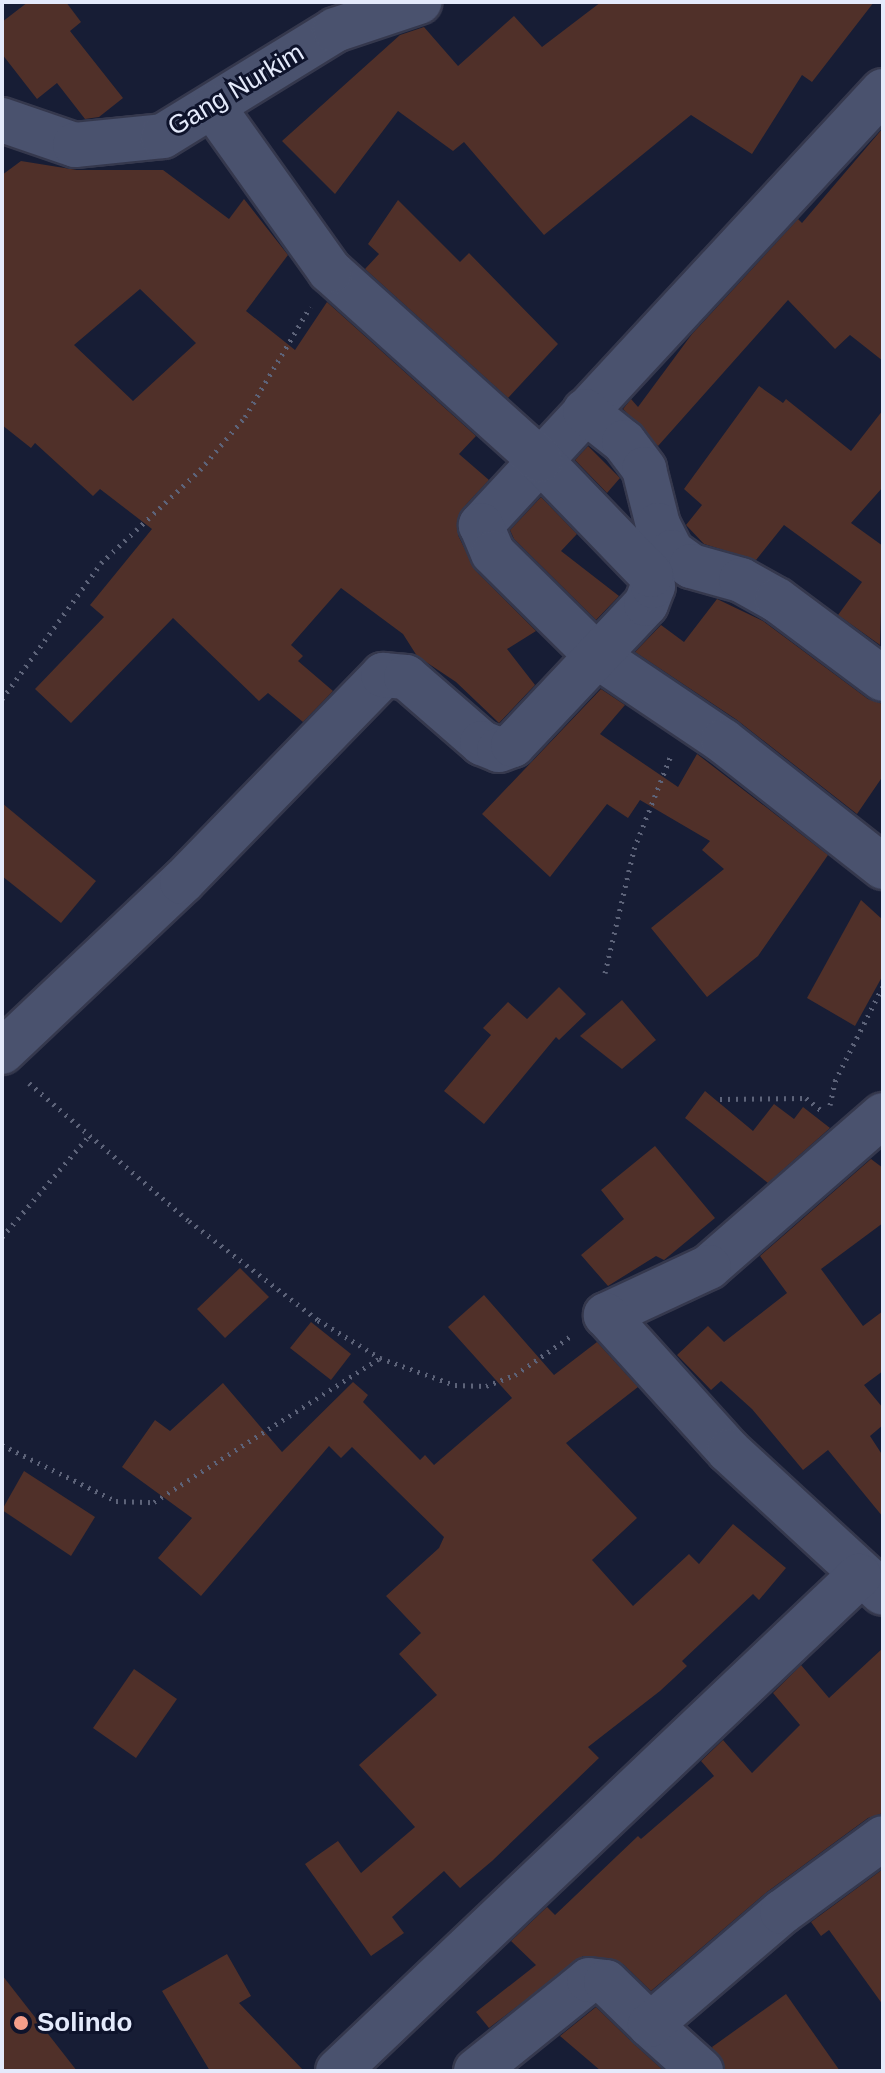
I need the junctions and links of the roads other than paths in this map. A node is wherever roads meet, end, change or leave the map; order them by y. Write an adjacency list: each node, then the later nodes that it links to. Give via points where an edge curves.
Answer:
1 (419, 2): 3 (street, Gang Nurkim, via 335,30)
2 (883, 91): 5 (street)
3 (213, 107): 4 (street, Gang Nurkim, via 163,136 107,146 75,145); 6 (street, via 330,271)
4 (2, 120)
5 (585, 411): 6 (street); 8 (street, via 624,442 644,469 658,525 672,552 691,566 741,580 777,600)
6 (540, 460): 7 (street, via 651,575 646,604); 7 (street, via 488,512 481,525 483,538)
7 (597, 656): 9 (street, via 686,716); 10 (street, via 526,734 499,750 482,743 406,677 383,675)
8 (883, 679)
9 (883, 867)
10 (13, 1065)
11 (883, 1115): 12 (street, via 709,1267 606,1315 729,1451)
12 (871, 1584): 15 (street)
13 (883, 1838): 14 (street, via 782,1912)
14 (650, 2025): 16 (street, via 606,1982 589,1980); 17 (street)
15 (338, 2071)
16 (476, 2071)
17 (701, 2071)

